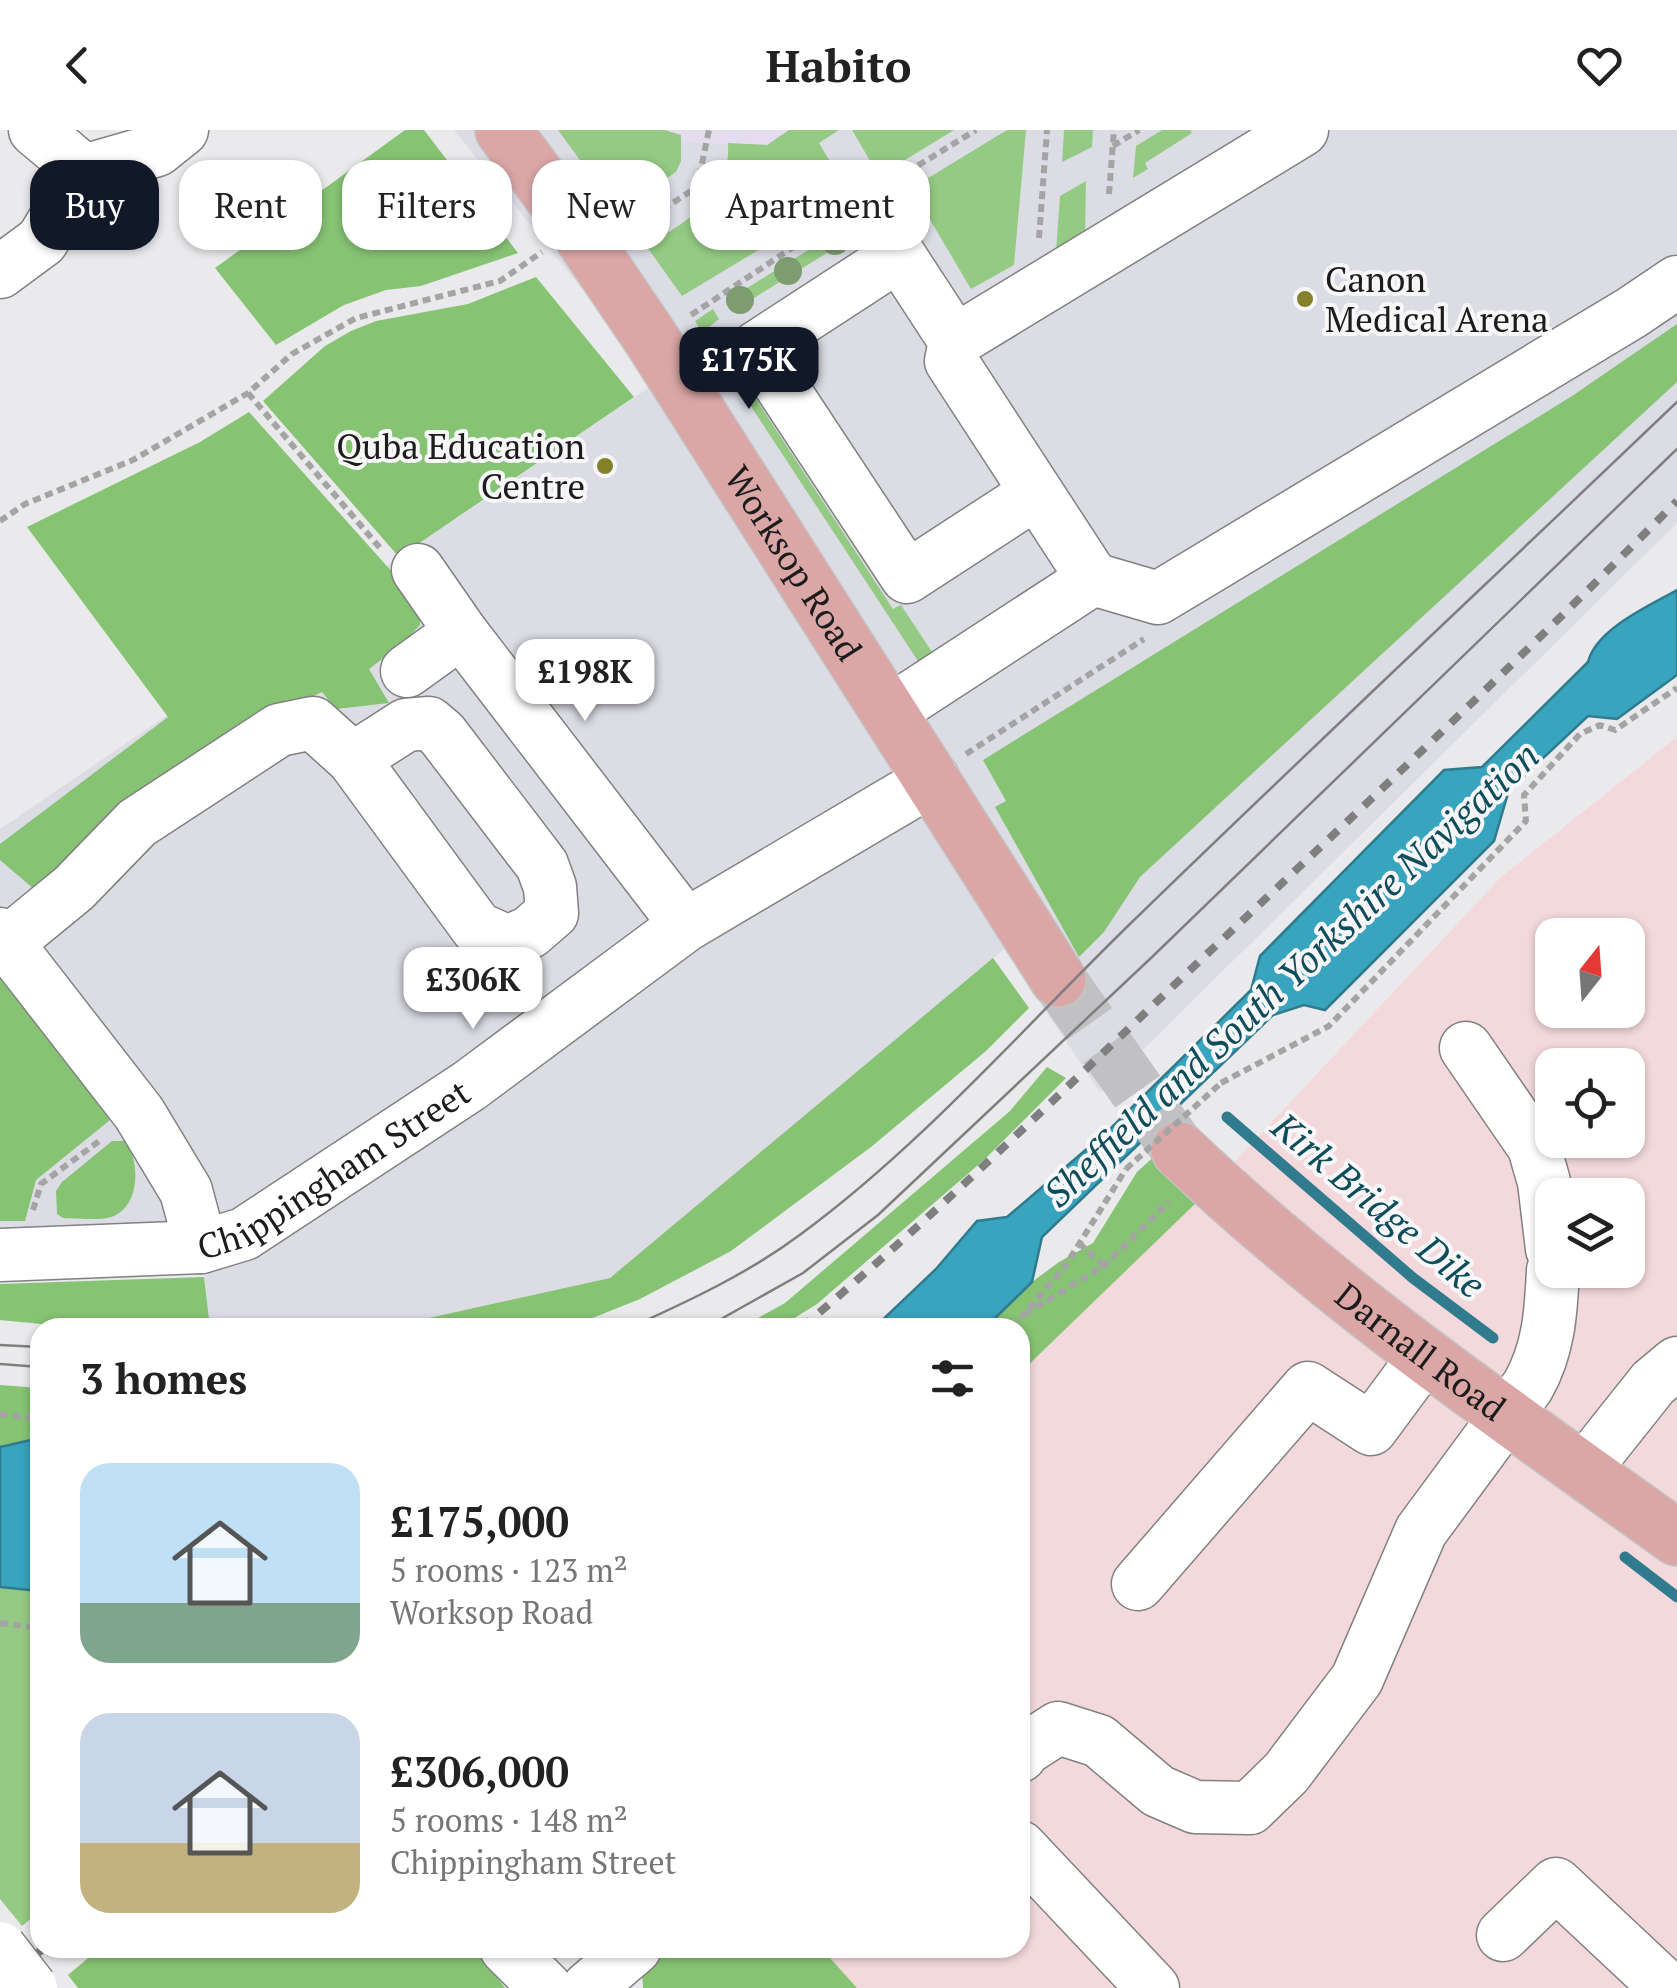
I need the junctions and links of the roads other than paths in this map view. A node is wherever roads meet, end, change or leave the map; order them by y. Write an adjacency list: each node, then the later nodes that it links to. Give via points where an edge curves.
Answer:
1 (35, 130): 5 (street)
2 (182, 130): 6 (street, via 157,150)
3 (502, 130): 16 (main road, Worksop Road, via 663,356)
4 (1302, 130): 10 (street)
5 (71, 160)
6 (122, 160)
7 (31, 250): 8 (street)
8 (0, 272)
9 (1677, 282): 13 (street, via 1158,598)
10 (955, 341): 11 (street, via 951,361); 11 (street, via 899,255 756,348 907,577)
11 (1036, 493): 13 (street)
12 (418, 570): 14 (street)
13 (1093, 579): 16 (street, Chippingham Street)
14 (460, 632): 15 (street); 18 (street)
15 (407, 671)
16 (912, 747): 18 (street, Chippingham Street); 20 (main road)
17 (353, 758): 19 (street, via 312,723 280,730 137,823 74,888)
18 (686, 925): 24 (street, Chippingham Street, via 469,1086 244,1234)
19 (3, 938): 24 (street, via 138,1113 186,1191)
20 (1058, 979)
21 (1466, 1048): 23 (street, via 1534,1148)
22 (1176, 1173): 27 (main road, Darnall Road, via 1268,1233)
23 (1543, 1178)
24 (201, 1247): 25 (street, Chippingham Street)
25 (10, 1254)
26 (1552, 1288): 29 (street, via 1542,1360)
27 (1425, 1356): 29 (main road, Darnall Road); 32 (street, via 1371,1429 1308,1388)
28 (1677, 1363): 30 (street)
29 (1507, 1417): 30 (main road, Darnall Road); 33 (street, via 1422,1531 1357,1678 1286,1773 1250,1808 1195,1807 1158,1790 1099,1741 1058,1728)
30 (1583, 1471): 31 (main road, Darnall Road)
31 (1677, 1538)
32 (1138, 1584)
33 (1030, 1746)
34 (1030, 1858): 42 (street)
35 (1503, 1934): 43 (street, via 1556,1884)
36 (0, 1948): 39 (street, bridge)
37 (516, 1958): 40 (street)
38 (624, 1958): 41 (street)
39 (31, 1988)
40 (546, 1988)
41 (588, 1988)
42 (1154, 1988)
43 (1667, 1988)

